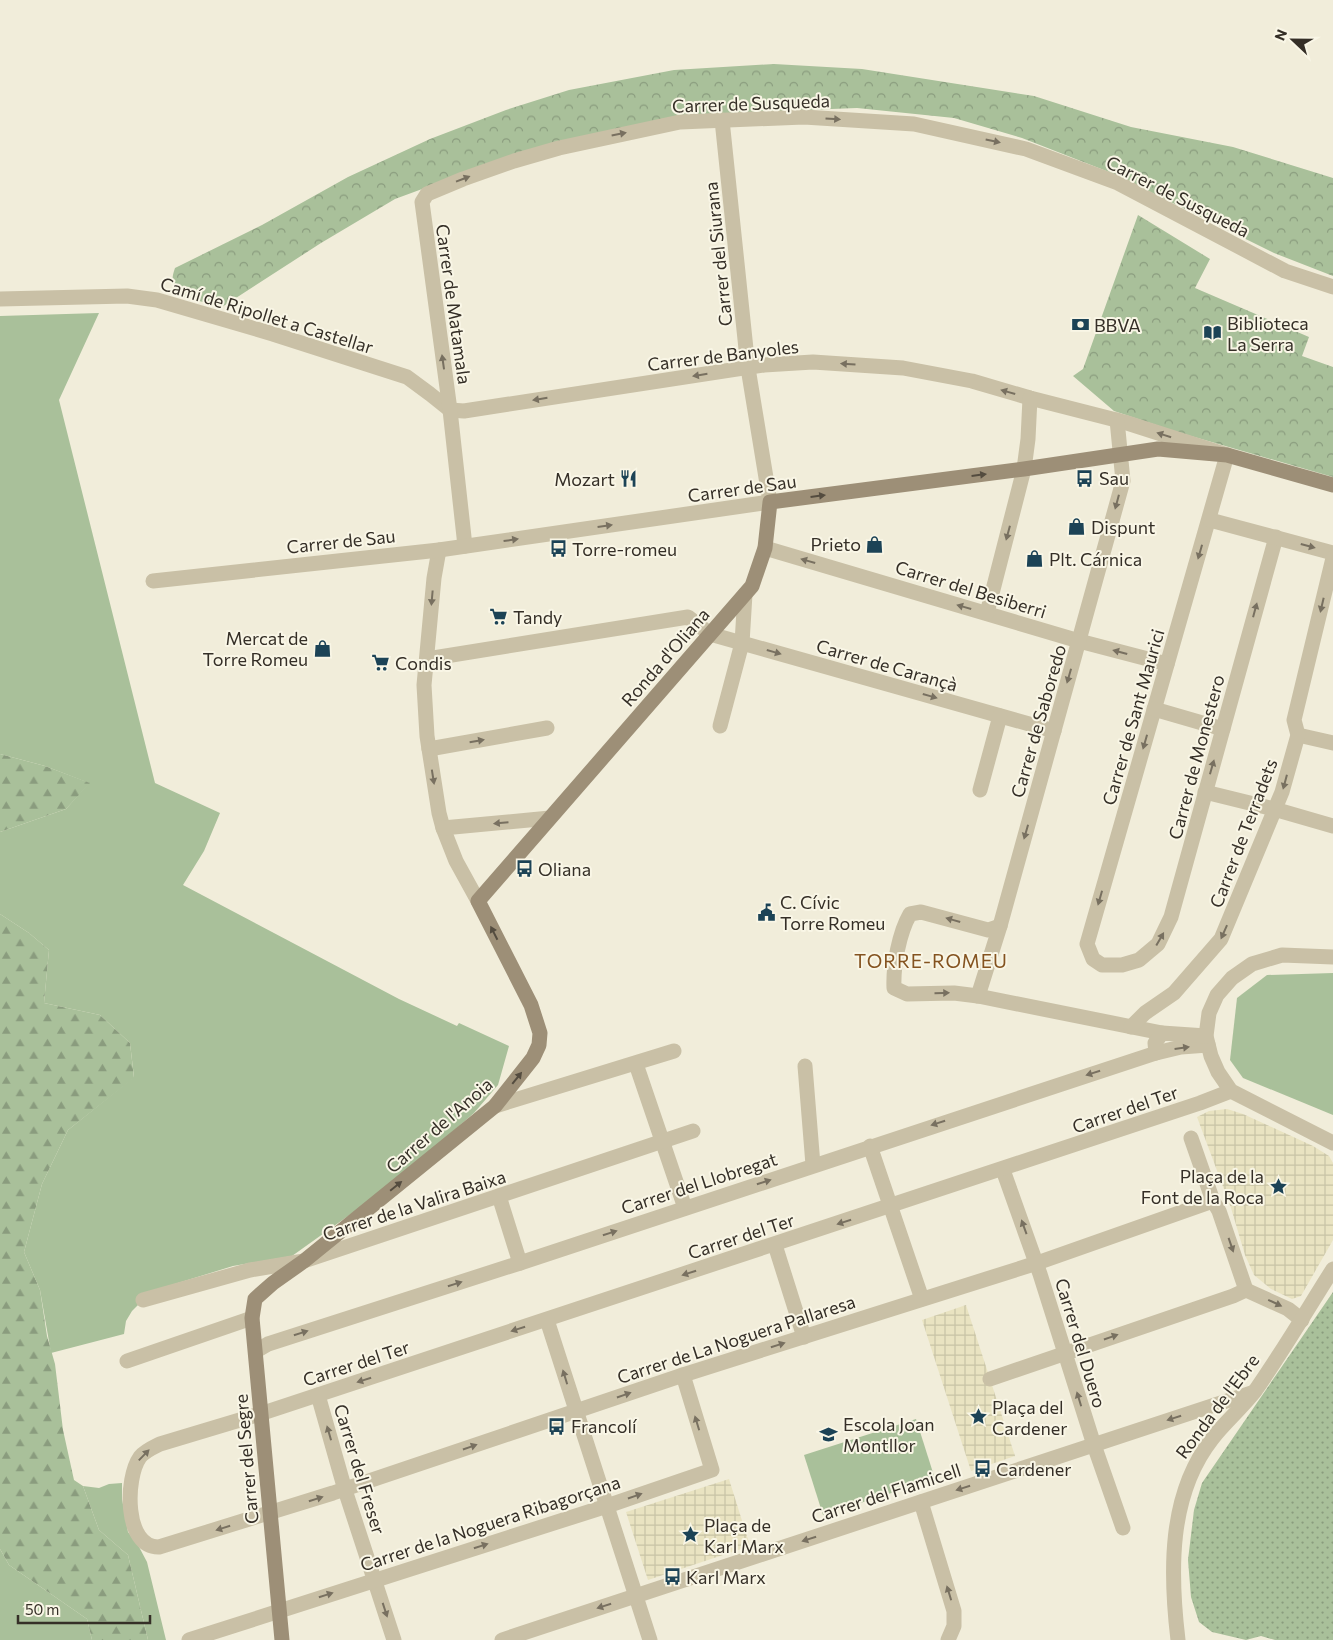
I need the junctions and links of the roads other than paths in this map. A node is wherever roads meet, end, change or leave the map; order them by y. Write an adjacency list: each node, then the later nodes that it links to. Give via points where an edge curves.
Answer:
1 (722, 120): 2 (street, Carrer de Susqueda, one-way to 1, via 427,194 463,179 559,148 680,122); 3 (street, Carrer de Susqueda, one-way to 3, via 804,117 914,124 1026,149 1118,184 1285,271); 5 (street, Carrer del Siurana)
2 (422, 202): 7 (street, Carrer de Matamala, one-way to 2)
3 (1333, 288)
4 (0, 299): 7 (street, Camí de Ripollet a Castellar, via 127,296 157,300 407,377)
5 (748, 368): 6 (street, Carrer de Banyoles, one-way to 5, via 972,381 903,368 813,362); 7 (street, Carrer de Banyoles, one-way to 7, via 464,411); 13 (street, Carrer del Siurana)
6 (1030, 398): 8 (street, Carrer de Banyoles); 11 (street)
7 (450, 410): 16 (street)
8 (1117, 420): 9 (street); 10 (street, Carrer de Banyoles, one-way to 8)
9 (1119, 454): 10 (street, Carrer de Sau, via 1158,449); 11 (street, Carrer de Sau); 25 (street, Carrer de Saboredo, one-way to 25, via 1122,481)
10 (1227, 455): 12 (street, Carrer de Sau); 14 (street, Carrer de Sant Maurici)
11 (1024, 469): 13 (street, Carrer de Sau, one-way to 11); 23 (street, one-way to 23)
12 (1333, 485)
13 (770, 502): 16 (street, Carrer de Sau, one-way to 13); 17 (street, Ronda d'Oliana)
14 (1210, 520): 15 (street); 28 (street, Carrer de Sant Maurici, one-way to 28)
15 (1276, 537): 19 (street, one-way to 19); 33 (street, Carrer de Monestero, one-way to 15)
16 (465, 546): 18 (street, Carrer de Sau)
17 (765, 548): 22 (street, Ronda d'Oliana, via 752,586); 23 (street, Carrer del Besiberri, one-way to 17)
18 (439, 550): 21 (street, Carrer de Sau); 27 (street, Carrer de l'Anoia, one-way to 27)
19 (1333, 552)
20 (1333, 558): 35 (street, Carrer de Terradets, one-way to 35, via 1294,720)
21 (153, 581)
22 (745, 594): 24 (street, Ronda d'Oliana); 26 (street)
23 (987, 613): 25 (street, Carrer del Besiberri)
24 (710, 634): 26 (street, Carrer de Carançà); 27 (street, via 688,618); 41 (street, Ronda d'Oliana)
25 (1079, 641): 28 (street, Carrer del Besiberri, one-way to 25); 34 (street, Carrer de Saboredo, one-way to 34)
26 (742, 643): 30 (street, Carrer de Carançà, one-way to 30); 31 (street)
27 (427, 659): 37 (street, Carrer de l'Anoia, via 424,685)
28 (1168, 664): 29 (street, Carrer de Sant Maurici)
29 (1154, 709): 33 (street); 47 (street, Carrer de Sant Maurici, one-way to 47, via 1087,944 1092,959 1102,964)
30 (1000, 716): 34 (street, Carrer de Carançà); 38 (street)
31 (720, 726)
32 (547, 728): 37 (street, one-way to 32)
33 (1223, 729): 39 (street, Carrer de Monestero, one-way to 33)
34 (1054, 731): 45 (street, Carrer de Saboredo, one-way to 45)
35 (1298, 735): 36 (street); 40 (street, Carrer de Terradets, one-way to 40)
36 (1333, 744)
37 (429, 749): 43 (street, Carrer de l'Anoia, one-way to 43)
38 (980, 790)
39 (1205, 792): 40 (street); 47 (street, Carrer de Monestero, one-way to 39, via 1139,960 1158,944 1163,935 1171,917)
40 (1274, 809): 42 (street); 49 (street, Carrer de Terradets, one-way to 49, via 1222,939 1174,993)
41 (550, 818): 43 (street, one-way to 43); 44 (street, Ronda d'Oliana)
42 (1333, 826)
43 (443, 828): 44 (street, Carrer de l'Anoia, via 456,861)
44 (482, 896): 57 (street, Carrer de l'Anoia, one-way to 44, via 533,1058 540,1033 531,1005)
45 (1000, 926): 48 (street, Carrer de Saboredo); 48 (street, one-way to 48, via 988,930 921,912 910,914 905,922 893,972 894,988 907,994)
46 (1333, 957): 51 (street, via 1282,956 1252,964 1216,995 1209,1013)
47 (1122, 965)
48 (978, 996): 49 (street)
49 (1131, 1027): 50 (street)
50 (1162, 1033): 51 (street); 53 (street, via 1155,1043)
51 (1207, 1040): 53 (street, Carrer del Llobregat, one-way to 51); 56 (street, via 1218,1072)
52 (674, 1051): 54 (street)
53 (1156, 1052): 62 (street, Carrer del Llobregat, one-way to 62)
54 (636, 1064): 57 (street); 60 (street)
55 (805, 1066): 63 (street)
56 (1231, 1091): 61 (street); 64 (street, Carrer del Ter)
57 (495, 1106): 70 (street, Carrer de l'Anoia, one-way to 57)
58 (693, 1131): 60 (street, Carrer de la Valira Baixa)
59 (1191, 1138): 66 (street)
60 (662, 1142): 65 (street, Carrer de la Valira Baixa); 68 (street)
61 (1333, 1143)
62 (870, 1146): 63 (street, Carrer del Llobregat); 67 (street)
63 (813, 1165): 68 (street, Carrer del Llobregat, one-way to 63)
64 (1003, 1170): 67 (street, Carrer del Ter); 72 (street, Carrer del Duero, one-way to 64)
65 (499, 1196): 70 (street, Carrer de la Valira Baixa); 71 (street)
66 (1214, 1201): 72 (street, Carrer de La Noguera Pallaresa); 75 (street, one-way to 75)
67 (890, 1207): 69 (street, Carrer del Ter, one-way to 69); 76 (street)
68 (685, 1208): 71 (street, Carrer del Llobregat, one-way to 68)
69 (775, 1245): 79 (street, Carrer del Ter, one-way to 79); 81 (street)
70 (304, 1261): 74 (street, Carrer de l'Anoia); 77 (street, Carrer de la Valira Baixa, via 250,1270)
71 (520, 1263): 82 (street, Carrer del Llobregat, one-way to 71, via 268,1344)
72 (1037, 1263): 76 (street, Carrer de La Noguera Pallaresa); 83 (street, Carrer del Duero)
73 (1333, 1269): 80 (street, Ronda de l'Ebre)
74 (273, 1283): 78 (street, Carrer del Segre, via 255,1299)
75 (1246, 1290): 80 (street, one-way to 80, via 1288,1309); 83 (street, one-way to 75)
76 (922, 1299): 81 (street, Carrer de La Noguera Pallaresa)
77 (143, 1300)
78 (252, 1318): 82 (street, Carrer del Segre); 84 (street)
79 (547, 1320): 88 (street, Carrer del Ter, one-way to 88); 89 (street, one-way to 79)
80 (1302, 1320): 87 (street, Ronda de l'Ebre)
81 (804, 1337): 85 (street, Carrer de La Noguera Pallaresa, one-way to 81)
82 (256, 1351): 90 (street, Carrer del Segre)
83 (1065, 1352): 86 (street); 91 (street, Carrer del Duero, one-way to 83)
84 (127, 1361)
85 (682, 1375): 89 (street, Carrer de La Noguera Pallaresa, one-way to 85); 95 (street, Carrer de la Noguera Ribagorçana, one-way to 85, via 712,1470)
86 (990, 1379)
87 (1254, 1392): 91 (street, Carrer del Flamicell, one-way to 91); 107 (street, Ronda de l'Ebre, via 1211,1440 1190,1475 1175,1538 1173,1600)
88 (318, 1395): 90 (street, Carrer del Ter); 92 (street, Carrer del Freser, one-way to 88)
89 (576, 1412): 92 (street, Carrer de La Noguera Pallaresa, one-way to 89); 95 (street)
90 (260, 1414): 93 (street, Carrer del Ter, one-way to 90, via 131,1480 145,1452 160,1444); 96 (street, Carrer del Segre)
91 (1094, 1445): 94 (street, Carrer del Flamicell, one-way to 94); 97 (street, Carrer del Duero)
92 (345, 1490): 96 (street, Carrer de La Noguera Pallaresa, one-way to 92); 98 (street, Carrer del Freser)
93 (130, 1500): 96 (street, Carrer de La Noguera Pallaresa, one-way to 93, via 152,1548 135,1528)
94 (921, 1502): 99 (street, Carrer del Flamicell, one-way to 99); 106 (street, one-way to 94, via 954,1626 954,1611)
95 (607, 1506): 98 (street, Carrer de la Noguera Ribagorçana, one-way to 95); 99 (street)
96 (270, 1514): 100 (street, Carrer del Segre)
97 (1123, 1528)
98 (375, 1580): 100 (street, Carrer de la Noguera Ribagorçana, one-way to 98); 103 (street, Carrer del Freser, one-way to 103)
99 (636, 1596): 104 (street, Carrer del Flamicell, one-way to 104); 105 (street)
100 (279, 1610): 101 (street, Carrer de la Noguera Ribagorçana); 102 (street, Carrer del Segre)
101 (189, 1640)
102 (282, 1640)
103 (394, 1640)
104 (502, 1640)
105 (650, 1640)
106 (949, 1640)
107 (1178, 1640)

